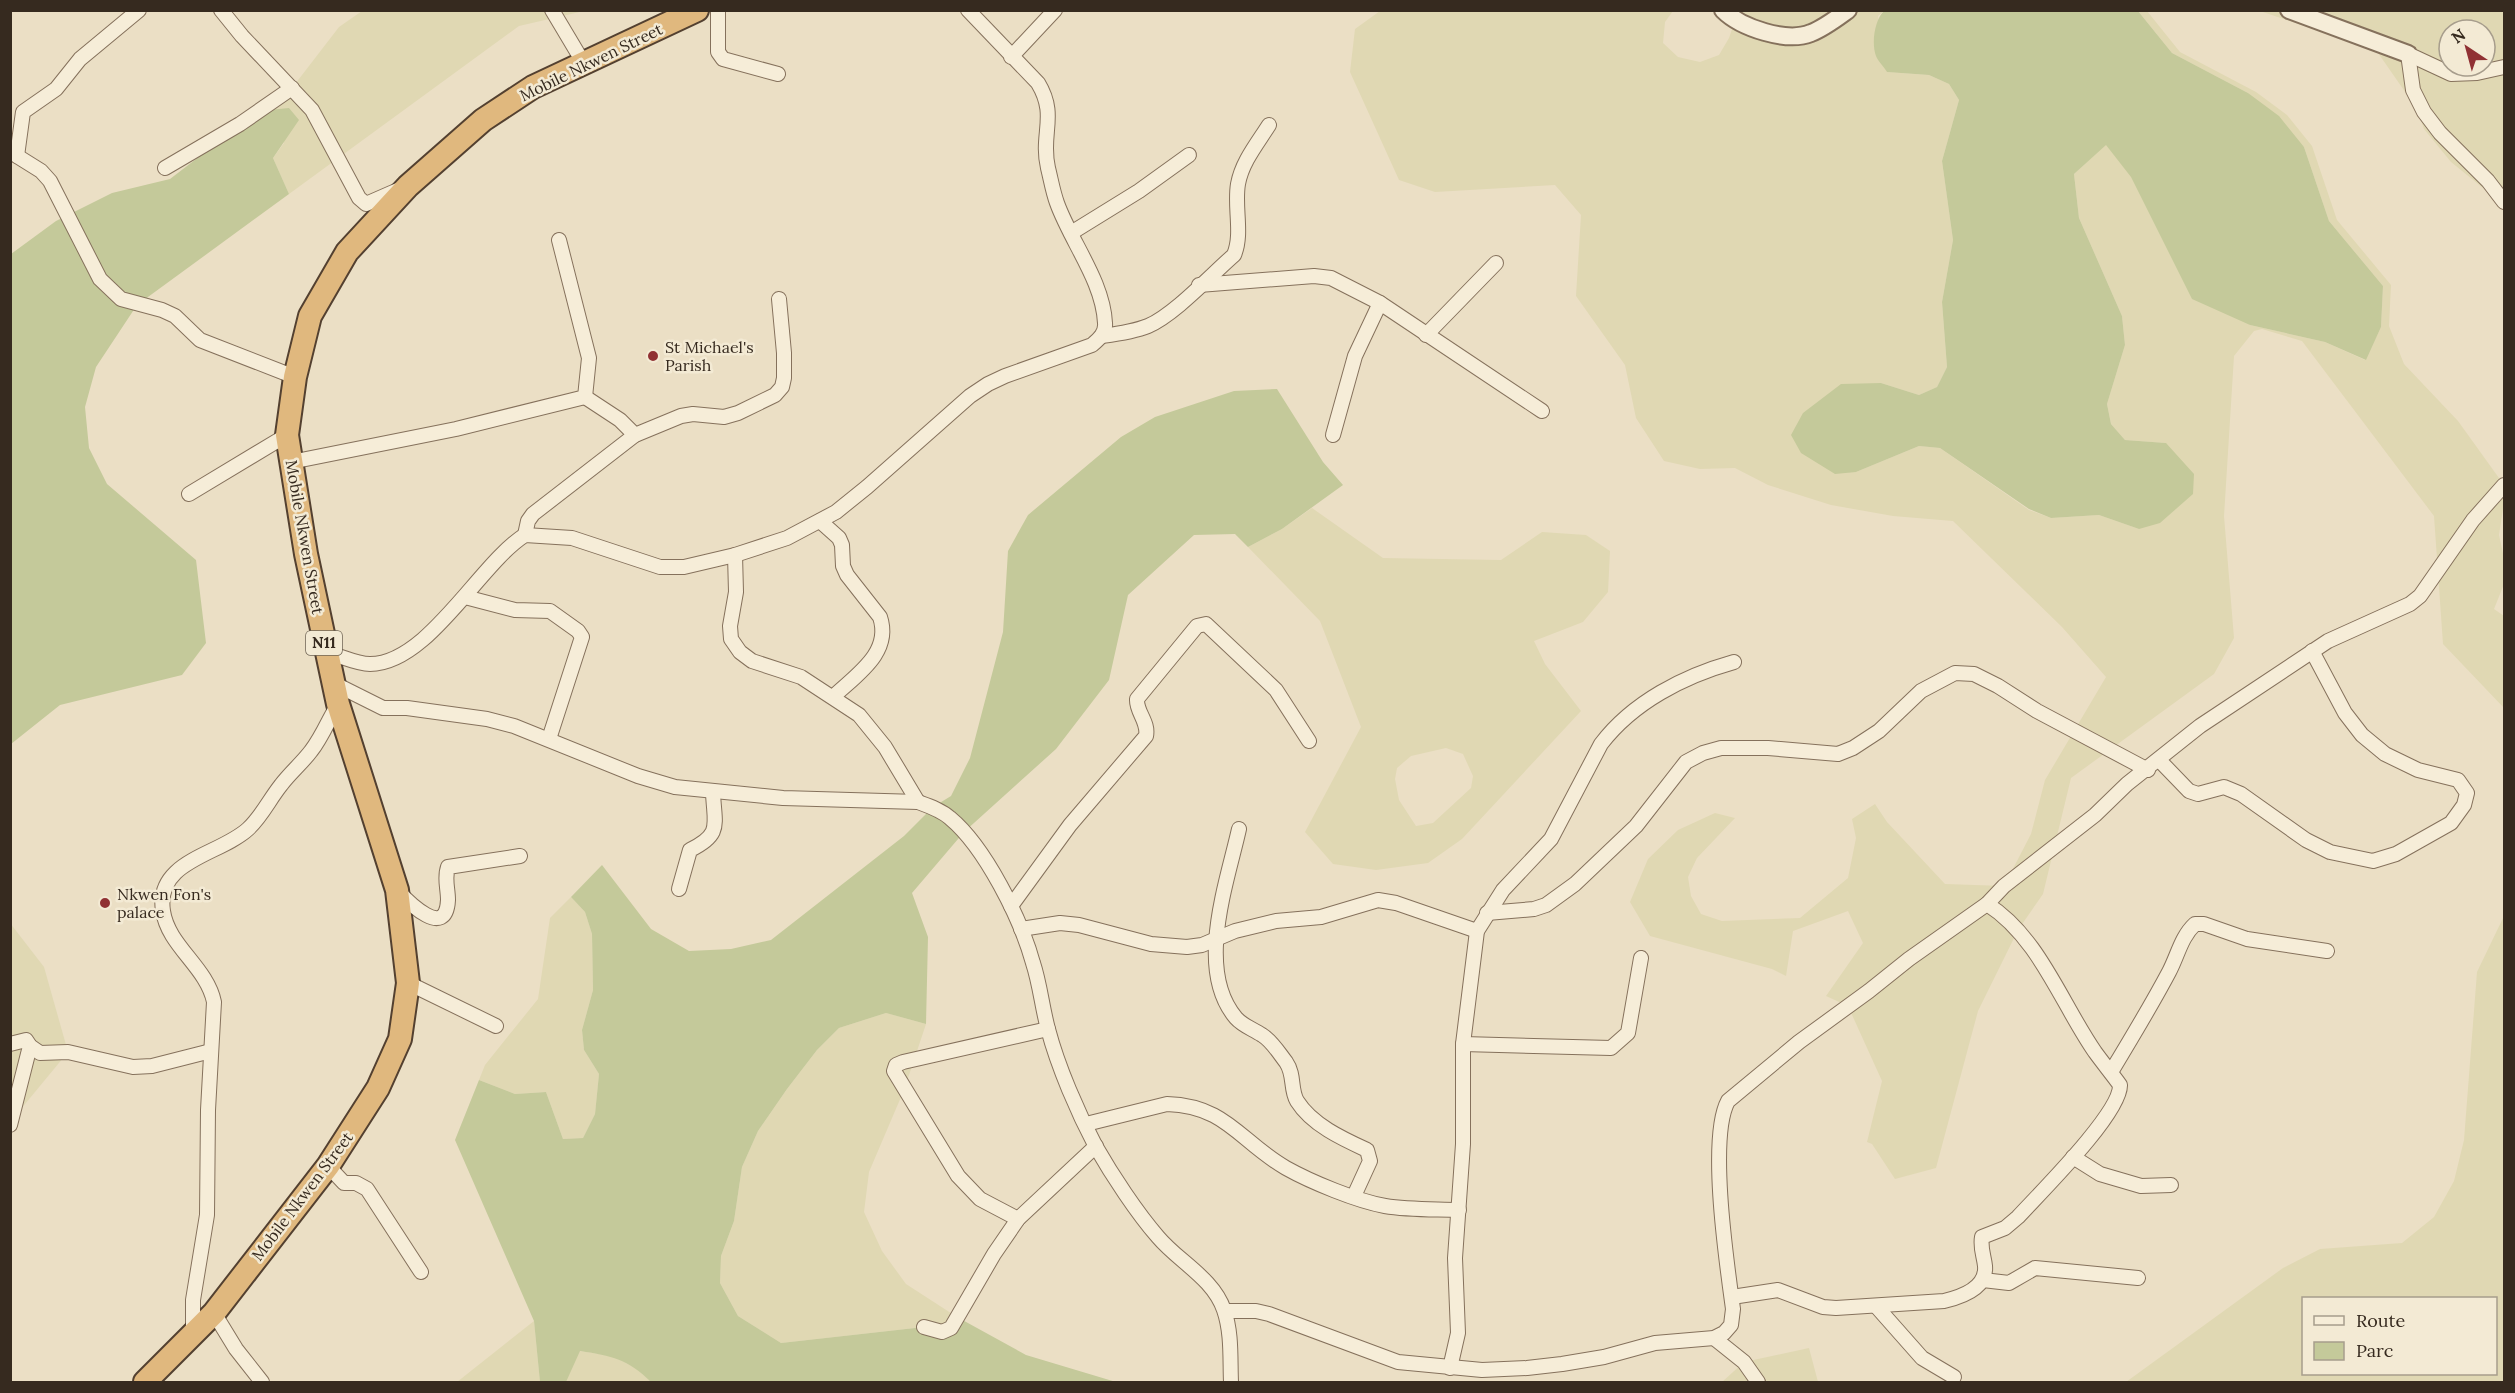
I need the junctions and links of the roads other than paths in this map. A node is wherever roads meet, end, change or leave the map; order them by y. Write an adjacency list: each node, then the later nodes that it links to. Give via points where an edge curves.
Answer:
1 (139, 10): 19 (street, via 80,59 56,89 23,112)
2 (221, 10): 16 (street)
3 (552, 10): 13 (street)
4 (697, 10): 13 (highway, Mobile Nkwen Street / N11)
5 (718, 10): 15 (street, via 718,52 723,59)
6 (968, 10): 12 (street)
7 (1054, 10): 12 (street)
8 (1723, 10): 9 (street, via 1740,23 1786,36 1810,34)
9 (1848, 10)
10 (2289, 10): 11 (street)
11 (2408, 54): 14 (street, via 2451,74); 22 (street, via 2413,90 2424,112)
12 (1011, 57): 23 (street, via 1046,96 1047,163)
13 (584, 62): 21 (highway, Mobile Nkwen Street / N11, via 533,87 483,120)
14 (2505, 67)
15 (778, 74)
16 (292, 88): 20 (street); 21 (street, via 312,110 359,198 366,204)
17 (1269, 125): 26 (street, via 1241,171 1238,245 1234,255)
18 (1189, 155): 23 (street)
19 (14, 158): 31 (street, via 41,171 51,182 100,279 121,299 162,310 175,316 200,340)
20 (165, 168)
21 (408, 186): 31 (highway, Mobile Nkwen Street / N11, via 347,252 310,316)
22 (2505, 202)
23 (1071, 233): 30 (street, via 1096,285 1106,324)
24 (560, 240): 32 (street, via 589,358)
25 (1496, 263): 29 (street)
26 (1199, 285): 28 (street, via 1314,276 1331,278); 30 (street, via 1149,326)
27 (779, 299): 35 (street, via 784,378 775,395 724,417 681,416)
28 (1380, 303): 29 (street); 36 (street, via 1355,356)
29 (1426, 334): 33 (street)
30 (1102, 336): 40 (street, via 1092,345 988,384 867,487)
31 (295, 377): 34 (highway, Mobile Nkwen Street / N11)
32 (585, 397): 35 (street); 37 (street, via 456,429)
33 (1542, 411)
34 (287, 435): 37 (highway, Mobile Nkwen Street / N11); 39 (street)
35 (635, 435): 41 (street, via 533,514)
36 (1333, 435)
37 (291, 462): 45 (highway, Mobile Nkwen Street / N11)
38 (2505, 485): 44 (street, via 2473,520 2420,596)
39 (189, 494)
40 (820, 521): 42 (street, via 787,538); 48 (street, via 839,538 843,566 884,627 882,644 875,656)
41 (525, 535): 42 (street, via 572,538 660,567 684,567); 43 (street, via 504,551)
42 (735, 555): 48 (street, via 731,639 752,661 801,676)
43 (465, 597): 45 (street, via 408,650 389,659 370,664); 49 (street, via 515,610 550,612 582,637)
44 (2312, 651): 51 (street, via 2230,704); 51 (street, via 2345,713 2362,735 2385,754 2464,785 2464,805 2451,823 2396,854 2373,861 2330,852 2306,840 2241,794 2224,787 2198,794 2189,791)
45 (325, 652): 47 (highway, Mobile Nkwen Street / N11)
46 (1734, 662): 61 (street, via 1707,670 1651,698 1611,730 1551,839)
47 (336, 694): 49 (street, via 383,708 487,719); 58 (highway, Mobile Nkwen Street / N11); 73 (street, via 311,751 279,787 262,814 233,840 187,862 163,893 163,912 172,934 211,990)
48 (833, 697): 54 (street, via 873,730)
49 (549, 739): 53 (street, via 656,782)
50 (1309, 741): 60 (street, via 1276,690 1206,624 1197,626 1137,699 1146,736 1070,825)
51 (2159, 760): 52 (street)
52 (2148, 770): 59 (street); 61 (street, via 1998,686 1974,674 1955,673 1921,691 1879,731 1838,754 1768,748 1721,748 1703,753 1686,762 1636,826 1575,884 1534,909)
53 (713, 792): 54 (street); 57 (street, via 715,830 712,837 690,850)
54 (918, 802): 60 (street, via 950,818 964,832)
55 (1239, 829): 64 (street)
56 (520, 856): 58 (street, via 448,867 448,900 446,911 440,916 432,918 414,909)
57 (679, 889)
58 (397, 890): 67 (highway, Mobile Nkwen Street / N11)
59 (1987, 904): 74 (street, via 2018,930); 87 (street, via 1909,958 1728,1101 1722,1112 1720,1134 1722,1207)
60 (1011, 906): 62 (street)
61 (1487, 913): 63 (street)
62 (1022, 929): 64 (street, via 1060,923 1079,925 1171,947); 69 (street, via 1043,998)
63 (1477, 931): 64 (street, via 1378,900 1321,917 1276,921 1235,931); 71 (street)
64 (1215, 940): 81 (street, via 1216,975 1235,1017 1263,1035 1288,1065 1297,1101 1333,1132 1367,1150 1370,1161)
65 (2327, 951): 74 (street, via 2247,939 2195,924 2182,940 2146,1015)
66 (1641, 958): 71 (street, via 1628,1033 1611,1048)
67 (408, 983): 68 (street); 79 (highway, Mobile Nkwen Street / N11, via 400,1039 378,1088)
68 (496, 1026)
69 (1047, 1029): 75 (street); 83 (street, via 903,1062 894,1071 963,1182 980,1199)
70 (10, 1044): 72 (street, via 26,1040)
71 (1463, 1044): 82 (street)
72 (30, 1046): 73 (street, via 47,1054 68,1052 133,1067); 76 (street)
73 (211, 1051): 92 (street, via 207,1215 193,1299)
74 (2111, 1072): 78 (street, via 2120,1092)
75 (1086, 1124): 77 (street); 81 (street, via 1167,1104 1208,1111 1285,1168)
76 (10, 1125)
77 (1096, 1146): 83 (street); 89 (street, via 1156,1235 1207,1282)
78 (2073, 1157): 80 (street, via 2100,1174 2141,1186); 86 (street, via 2018,1217 1983,1238)
79 (328, 1166): 84 (street, via 344,1183 356,1183 367,1189); 90 (highway, Mobile Nkwen Street / N11)
80 (2170, 1185)
81 (1354, 1196): 82 (street, via 1384,1206)
82 (1459, 1210): 94 (street, via 1455,1258 1458,1334)
83 (1018, 1220): 91 (street, via 951,1328 942,1332)
84 (421, 1272)
85 (2138, 1278): 86 (street, via 2035,1268 2008,1283)
86 (1983, 1280): 88 (street, via 1960,1297 1944,1301)
87 (1732, 1298): 88 (street, via 1778,1290 1823,1307); 93 (street, via 1731,1325)
88 (1875, 1306): 95 (street, via 1922,1358)
89 (1225, 1311): 94 (street, via 1256,1311 1398,1362); 98 (street, via 1230,1334)
90 (214, 1313): 92 (highway, Mobile Nkwen Street / N11); 97 (street)
91 (924, 1328)
92 (193, 1337): 96 (highway, Mobile Nkwen Street / N11)
93 (1714, 1338): 94 (street, via 1655,1343 1604,1357 1527,1368); 99 (street, via 1744,1362)
94 (1450, 1368)
95 (1954, 1377)
96 (145, 1383)
97 (262, 1383)
98 (1231, 1383)
99 (1758, 1383)

